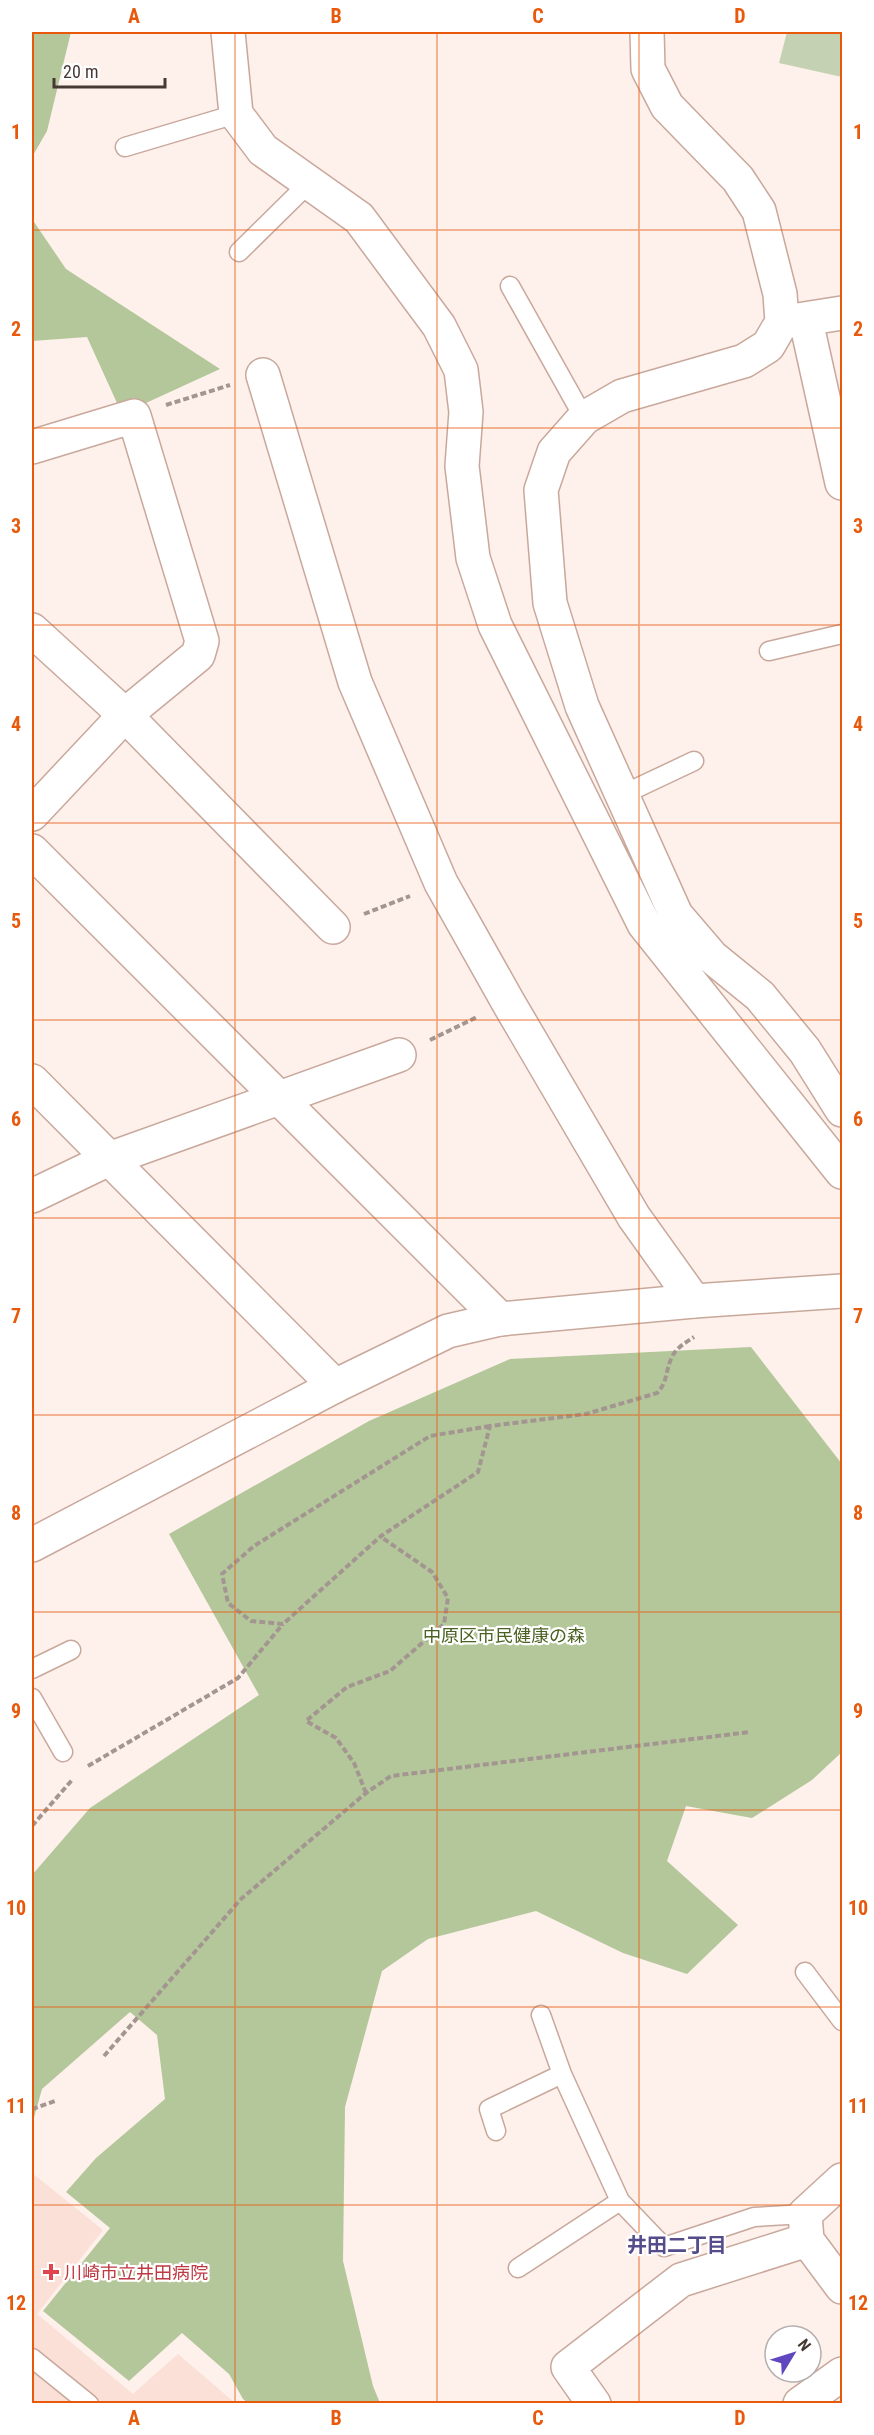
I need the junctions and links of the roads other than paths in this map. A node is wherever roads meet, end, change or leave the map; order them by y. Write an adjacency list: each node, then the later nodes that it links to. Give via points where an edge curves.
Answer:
1 (228, 32): 3 (street)
2 (647, 32): 9 (street, via 648,69 667,106 738,179 759,211 780,294)
3 (236, 114): 4 (lane); 5 (street, via 263,150)
4 (125, 147)
5 (309, 183): 6 (lane); 28 (street, via 359,218 439,326 461,370 466,412 462,466 474,558 495,625 644,924)
6 (239, 252)
7 (510, 286): 11 (lane)
8 (843, 313): 9 (street)
9 (794, 322): 11 (street, via 744,361 622,396); 13 (street)
10 (262, 375): 31 (street, via 355,681 441,883 634,1217)
11 (584, 418): 19 (street, via 554,452 541,490 550,603 582,706)
12 (32, 447): 17 (street, via 134,416 202,641 198,655)
13 (843, 483)
14 (32, 630): 17 (street)
15 (843, 634): 16 (lane)
16 (769, 651)
17 (124, 715): 20 (street); 22 (street)
18 (694, 761): 19 (lane)
19 (622, 795): 26 (street, via 676,915 712,957 760,996 806,1051)
20 (32, 814)
21 (32, 851): 25 (street)
22 (333, 927)
23 (399, 1055): 25 (street)
24 (32, 1081): 27 (street)
25 (278, 1098): 27 (street); 32 (street)
26 (843, 1110)
27 (109, 1159): 29 (street); 33 (street)
28 (843, 1172)
29 (32, 1196)
30 (843, 1291): 31 (street)
31 (694, 1301): 32 (street)
32 (500, 1319): 33 (street, via 448,1331)
33 (334, 1386): 34 (street)
34 (32, 1545)
35 (71, 1650): 36 (lane)
36 (32, 1669)
37 (32, 1698): 38 (lane)
38 (63, 1752)
39 (805, 1972): 41 (lane)
40 (542, 2015): 42 (lane)
41 (843, 2021)
42 (562, 2074): 43 (lane, via 489,2109); 45 (lane)
43 (496, 2131)
44 (843, 2180): 46 (street)
45 (620, 2201): 46 (lane, via 664,2247 754,2217); 47 (lane)
46 (806, 2227): 48 (street); 52 (street, via 681,2280 568,2367)
47 (518, 2268)
48 (837, 2272)
49 (32, 2358): 51 (lane)
50 (843, 2374): 53 (street)
51 (89, 2403)
52 (594, 2403)
53 (800, 2403)

